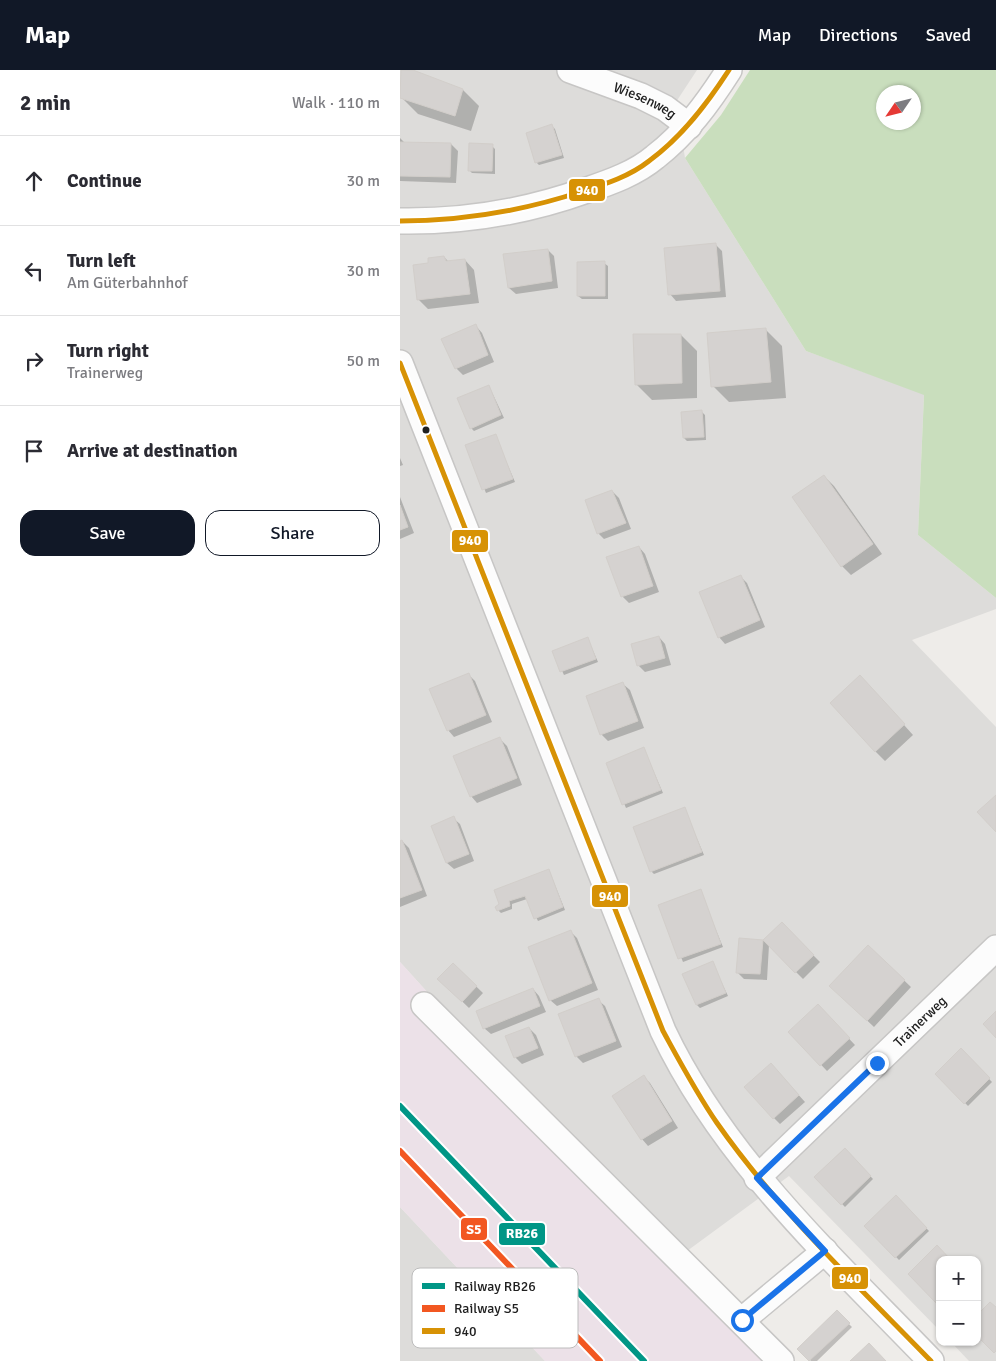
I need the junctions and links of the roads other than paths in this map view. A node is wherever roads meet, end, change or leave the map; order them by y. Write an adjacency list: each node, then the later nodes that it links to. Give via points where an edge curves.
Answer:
1 (570, 70): 3 (street, Wiesenweg, via 641,96 665,108)
2 (728, 70): 3 (street)
3 (689, 126): 4 (street, via 654,158 630,173 561,199 474,218)
4 (400, 221)
5 (400, 363): 8 (street, via 662,1032 681,1070)
6 (996, 948): 8 (street, Trainerweg)
7 (424, 1005): 10 (street)
8 (757, 1178): 9 (street)
9 (825, 1251): 10 (street); 12 (street)
10 (742, 1320): 11 (street)
11 (781, 1361)
12 (930, 1361)

